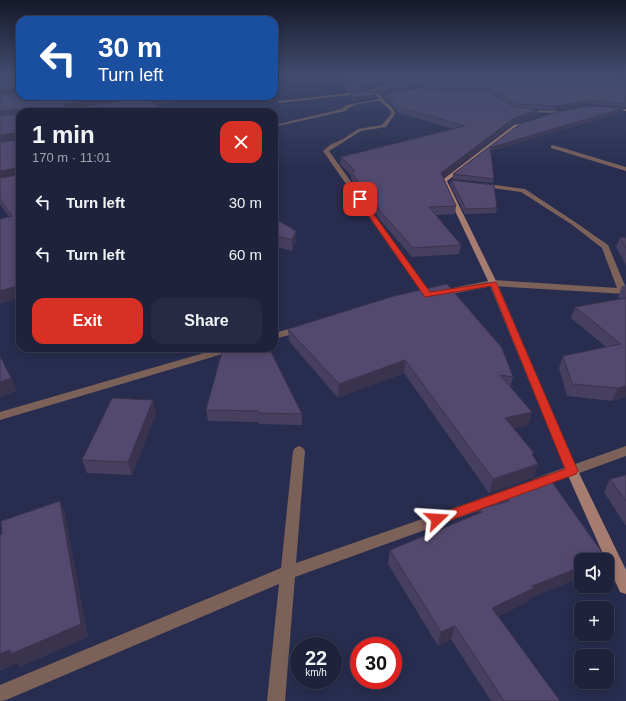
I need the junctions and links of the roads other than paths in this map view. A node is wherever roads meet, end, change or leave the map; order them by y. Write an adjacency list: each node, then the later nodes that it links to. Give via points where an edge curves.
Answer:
1 (346, 107): 8 (street, via 343,110)
2 (389, 107): 12 (street, via 393,114 384,126 360,130 326,151 424,296)
3 (597, 108): 6 (street)
4 (516, 110): 7 (street)
5 (570, 110): 7 (street)
6 (626, 110)
7 (558, 112): 12 (street, via 516,126 448,182)
8 (278, 125)
9 (553, 147): 10 (street)
10 (626, 169)
11 (475, 185): 13 (street, via 523,190 573,223 605,247)
12 (493, 283): 13 (street); 20 (street)
13 (625, 291)
14 (313, 326): 15 (street)
15 (278, 335)
16 (218, 352): 17 (street)
17 (0, 416)
18 (626, 450): 20 (street)
19 (299, 451): 21 (street)
20 (572, 471): 21 (street); 22 (street)
21 (287, 573): 23 (street); 24 (street)
22 (626, 587)
23 (0, 694)
24 (276, 701)

